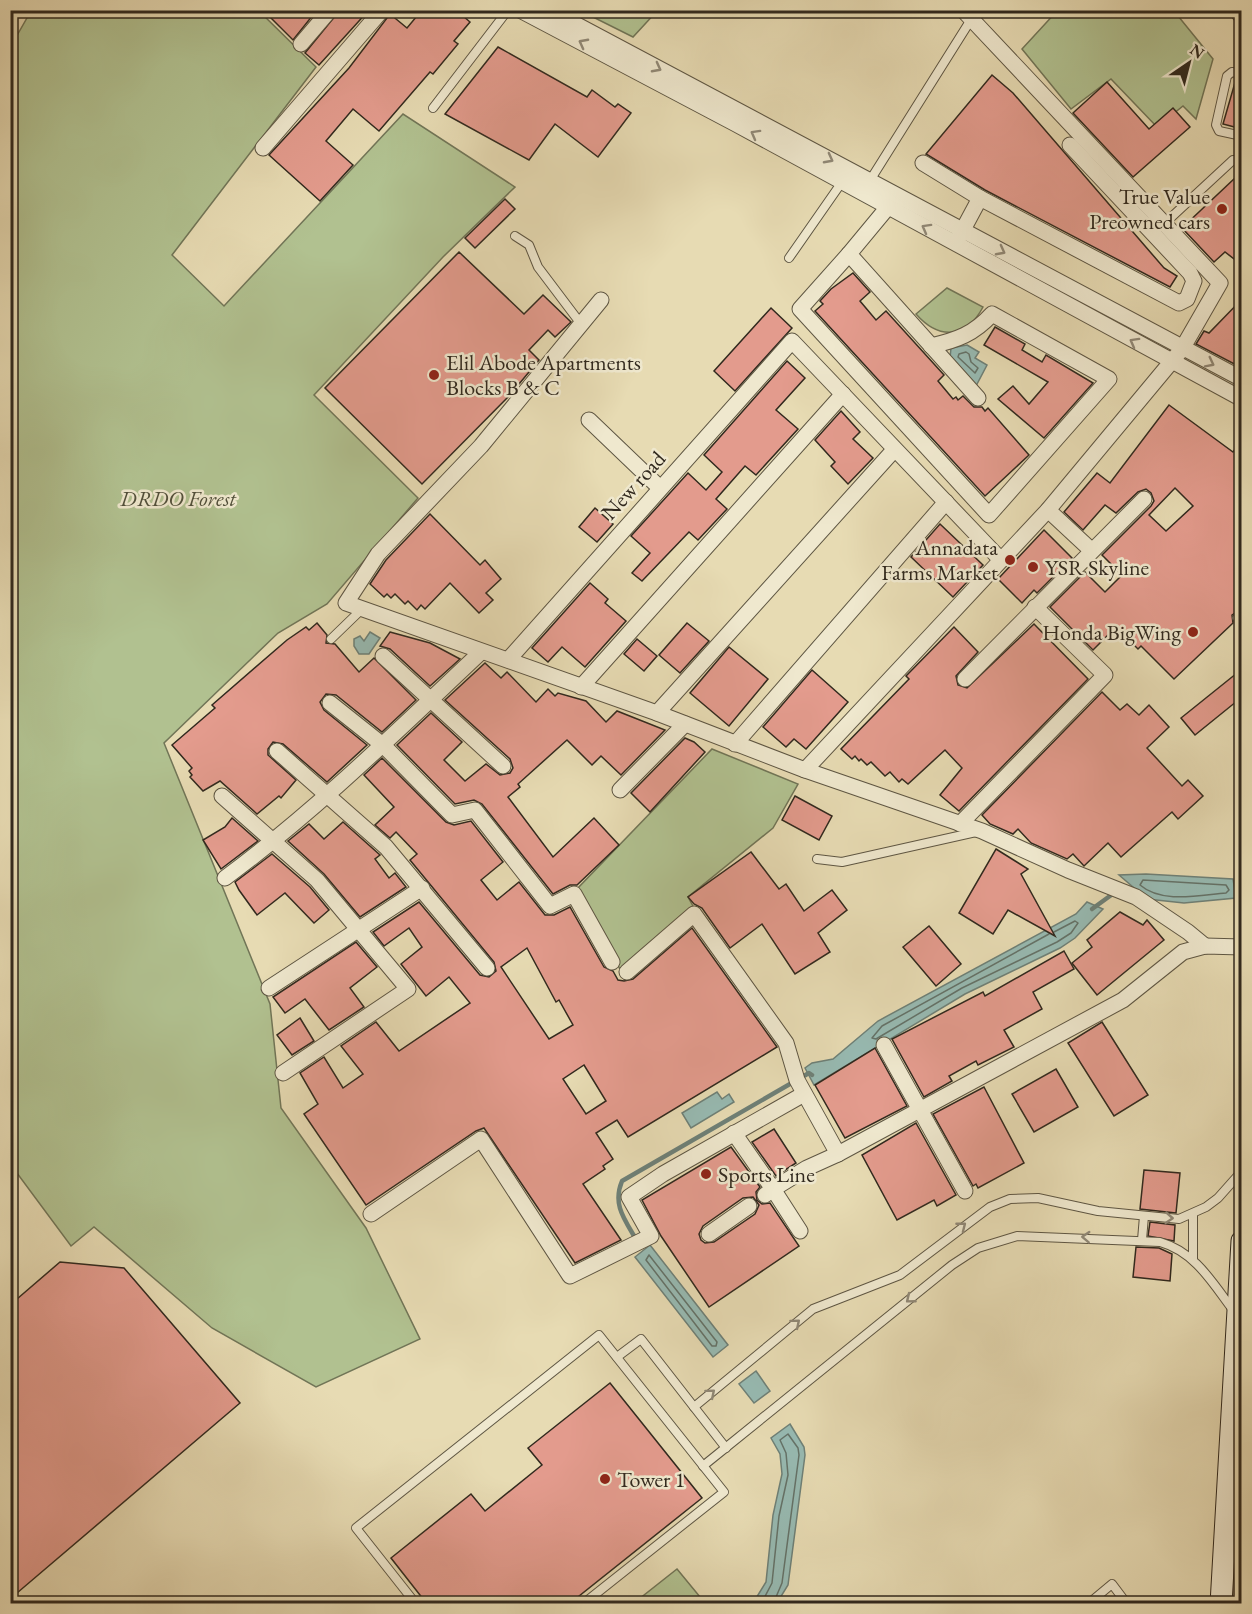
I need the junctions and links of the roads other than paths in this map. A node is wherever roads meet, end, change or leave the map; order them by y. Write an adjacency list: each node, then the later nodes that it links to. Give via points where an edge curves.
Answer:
1 (330, 10): 9 (street)
2 (382, 10): 14 (street)
3 (508, 10): 11 (lane)
4 (520, 10): 17 (street, one-way to 4)
5 (549, 10): 18 (street, one-way to 18)
6 (1236, 10): 8 (street)
7 (971, 13): 18 (lane); 21 (street)
8 (1242, 17)
9 (301, 44)
10 (1242, 74): 12 (lane, via 1229,73 1216,125 1219,131)
11 (433, 108)
12 (1242, 136)
13 (1070, 145): 19 (street, via 1190,273 1194,281 1187,299 1179,303)
14 (263, 148)
15 (1242, 160): 21 (lane, via 1233,160)
16 (923, 163): 19 (street)
17 (843, 182): 18 (street); 25 (lane)
18 (866, 187): 20 (street); 23 (street)
19 (980, 198): 23 (street)
20 (888, 207): 23 (street, one-way to 20); 24 (street)
21 (1165, 223): 29 (street, via 1220,284)
22 (515, 236): 27 (lane, via 529,244 538,267)
23 (959, 237): 29 (street, one-way to 29); 30 (street, one-way to 23)
24 (849, 254): 28 (street); 28 (street, via 800,309 989,515 1109,379 992,314 980,328 963,338)
25 (789, 258)
26 (601, 300): 27 (street)
27 (581, 324): 44 (street, via 481,446 378,554 346,603)
28 (931, 346): 33 (street)
29 (1182, 349): 30 (street); 31 (street, one-way to 31)
30 (1170, 362): 34 (street); 40 (street)
31 (1242, 379)
32 (843, 394): 36 (street); 37 (street, New road, via 792,341); 50 (street)
33 (978, 398)
34 (1242, 399)
35 (589, 420): 37 (street)
36 (894, 450): 39 (street); 53 (street)
37 (660, 488): 48 (street, New road)
38 (1144, 499): 41 (street)
39 (946, 502): 42 (street); 55 (street)
40 (1048, 510): 41 (street); 42 (street)
41 (1091, 550): 43 (street)
42 (1001, 560): 59 (street)
43 (1035, 607): 49 (street); 63 (street, via 1105,675)
44 (361, 610): 45 (lane); 46 (street)
45 (331, 639)
46 (481, 652): 48 (street); 51 (street)
47 (383, 656): 51 (street)
48 (508, 660): 50 (street)
49 (964, 679)
50 (581, 687): 53 (street)
51 (431, 700): 56 (street); 58 (street)
52 (330, 703): 56 (street)
53 (657, 713): 54 (street)
54 (685, 724): 55 (street); 60 (street)
55 (735, 744): 59 (street)
56 (384, 746): 61 (street); 72 (street, via 452,815 475,810 550,906 574,894)
57 (277, 751): 61 (street)
58 (503, 766)
59 (805, 770): 63 (street)
60 (620, 790)
61 (328, 794): 65 (street); 68 (street, via 386,847)
62 (222, 796): 65 (street)
63 (960, 824): 64 (street)
64 (982, 831): 66 (lane, via 842,862); 70 (street, via 1136,897)
65 (275, 841): 67 (street); 69 (street)
66 (817, 859)
67 (225, 878)
68 (422, 888): 69 (street); 73 (street)
69 (360, 928): 75 (street); 77 (street, via 408,989)
70 (1204, 946): 71 (street); 79 (street, via 1183,952 1123,1000)
71 (1242, 947)
72 (612, 962)
73 (487, 968)
74 (627, 972): 78 (street, via 694,914 786,1043)
75 (269, 988)
76 (884, 1045): 79 (street)
77 (283, 1073)
78 (800, 1087): 80 (street); 81 (street)
79 (920, 1108): 81 (street); 83 (street)
80 (734, 1133): 84 (street); 86 (street, via 630,1197 651,1236 570,1276 481,1139)
81 (838, 1154): 84 (street)
82 (1242, 1170): 87 (lane, via 1218,1198)
83 (965, 1191)
84 (769, 1192): 89 (street)
85 (749, 1206): 90 (street)
86 (371, 1214)
87 (1193, 1214): 88 (lane, one-way to 87, via 1179,1219); 93 (lane)
88 (1144, 1216): 91 (lane); 96 (lane, one-way to 88, via 813,1309 900,1275 980,1213 1000,1203 1038,1198 1083,1209)
89 (800, 1231)
90 (709, 1233)
91 (1142, 1240): 93 (lane, via 1169,1244); 97 (lane, one-way to 97, via 1030,1235 1005,1238 978,1248)
92 (1242, 1241): 94 (street)
93 (1193, 1259): 94 (lane)
94 (1237, 1316): 103 (street)
95 (617, 1357): 96 (lane, via 641,1339); 98 (lane); 100 (lane, via 599,1335 356,1528)
96 (694, 1407): 97 (lane)
97 (726, 1448): 98 (lane)
98 (703, 1466): 101 (lane, via 724,1492)
99 (1093, 1602): 102 (lane, via 1112,1584)
100 (416, 1604)
101 (583, 1604)
102 (1127, 1604)
103 (1221, 1604)

